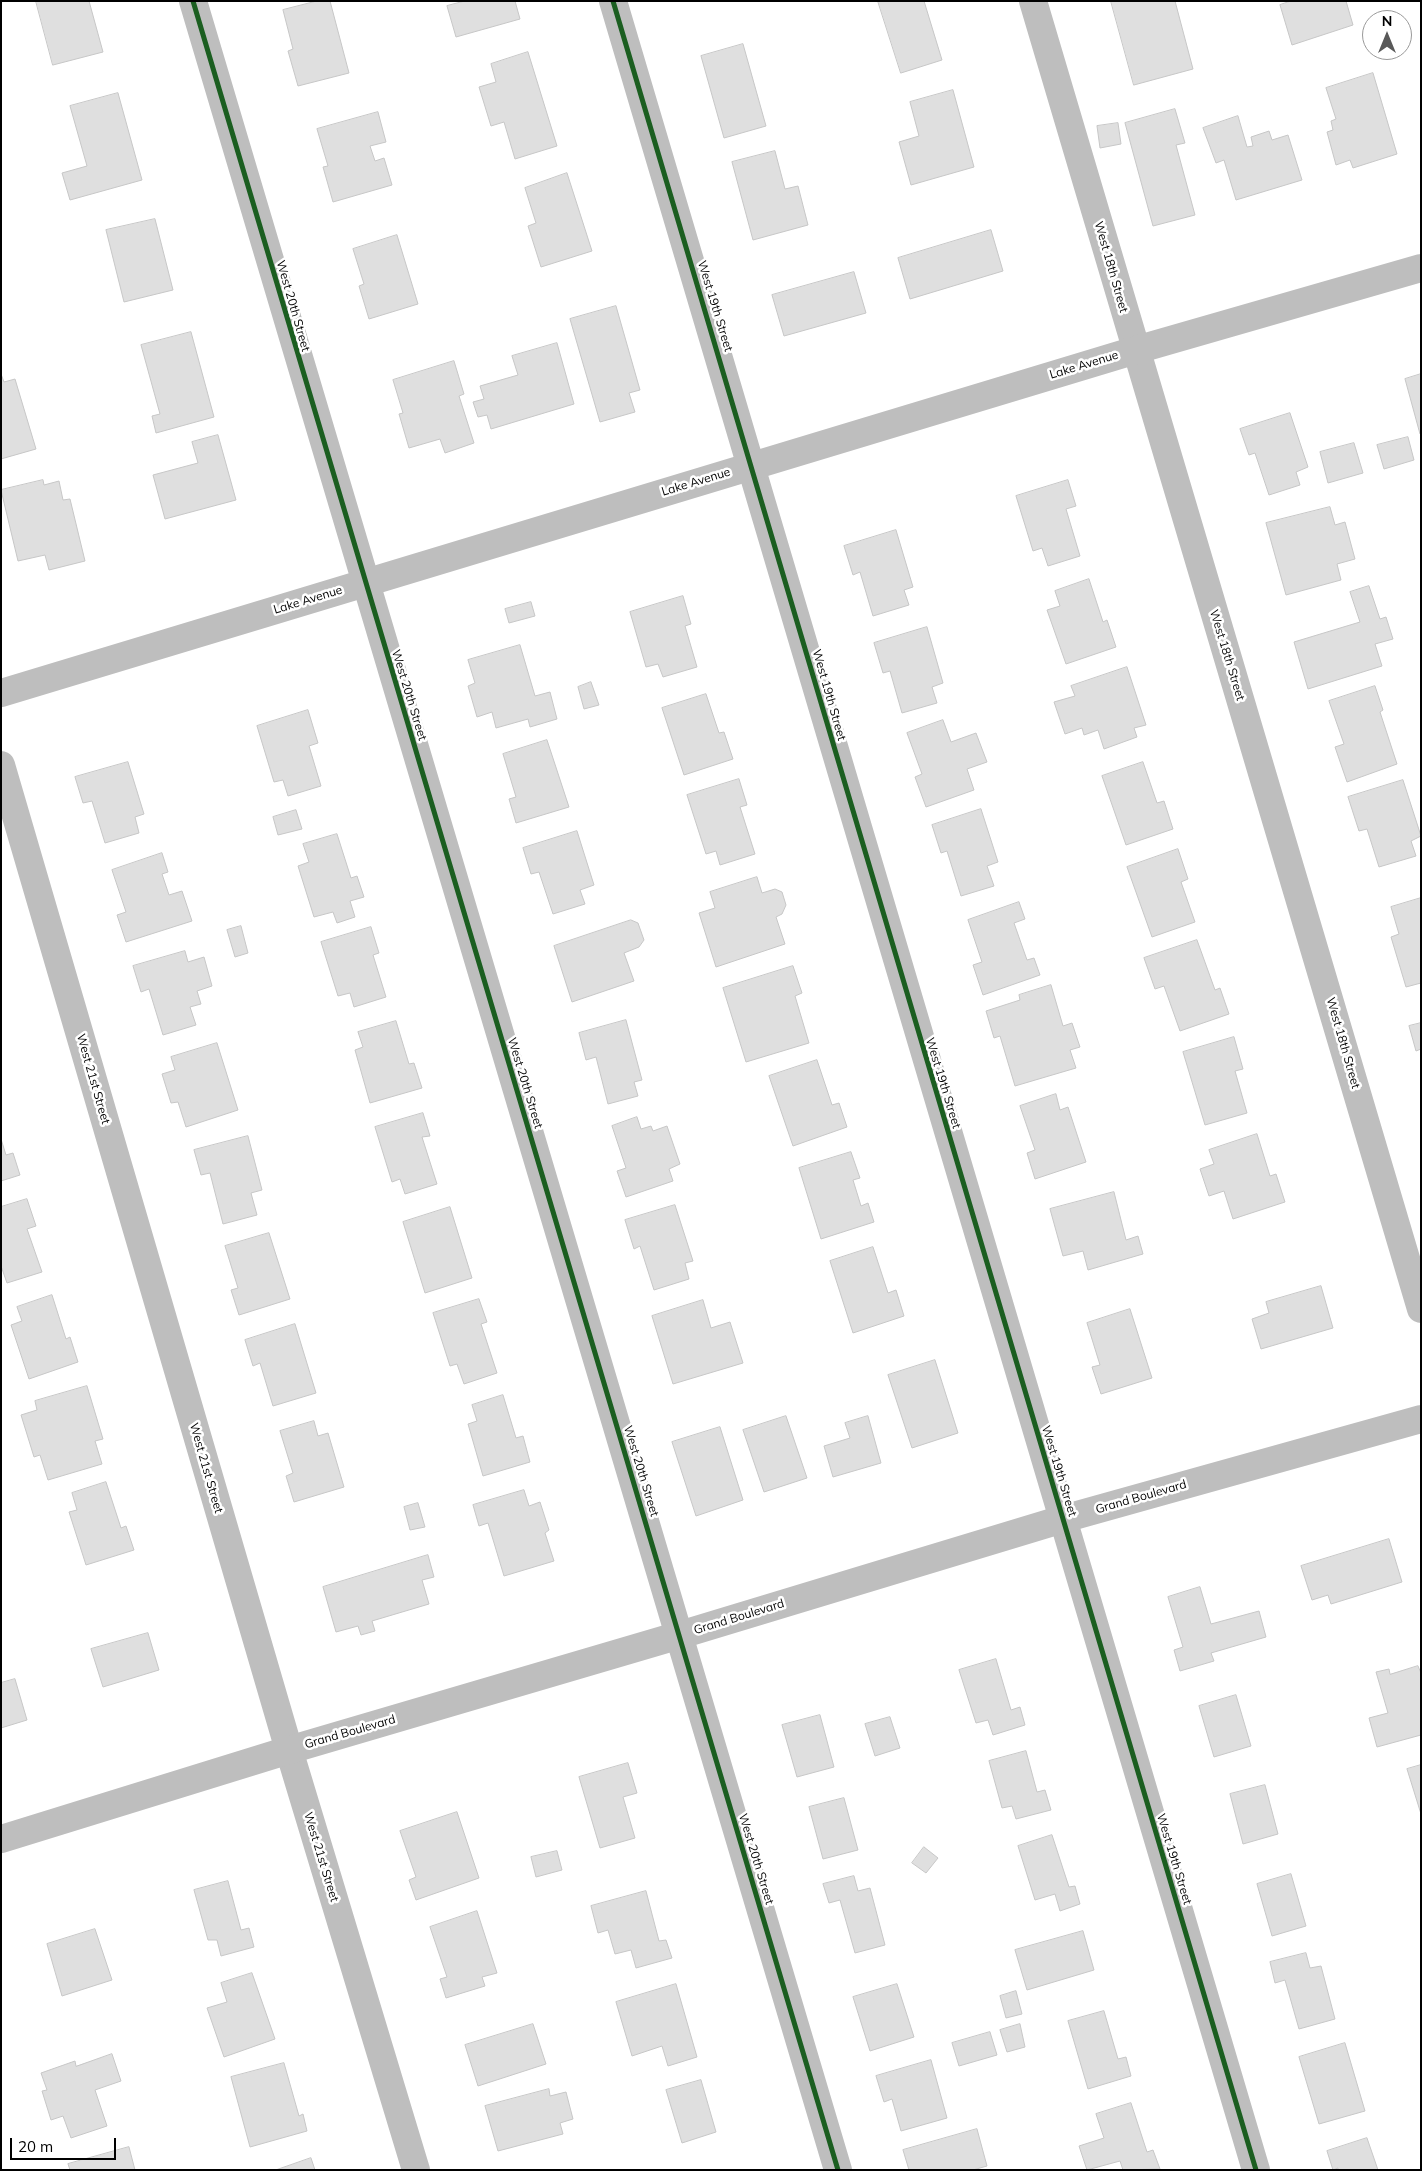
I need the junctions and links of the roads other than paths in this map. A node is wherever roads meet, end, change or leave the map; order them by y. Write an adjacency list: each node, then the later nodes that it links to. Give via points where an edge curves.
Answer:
1 (193, 1): 7 (street, West 20th Street)
2 (614, 1): 6 (street, West 19th Street)
3 (1033, 1): 5 (street, West 18th Street)
4 (1421, 268): 5 (street, Lake Avenue)
5 (1136, 350): 6 (street, Lake Avenue); 10 (street, West 18th Street)
6 (752, 465): 7 (street, Lake Avenue); 12 (street, West 19th Street)
7 (365, 583): 8 (street, Lake Avenue); 13 (street, West 20th Street)
8 (1, 693)
9 (1, 765): 14 (street, West 21st Street)
10 (1421, 1309)
11 (1421, 1419): 12 (street, Grand Boulevard)
12 (1063, 1518): 13 (street, Grand Boulevard); 18 (street, West 19th Street)
13 (680, 1635): 14 (street, Grand Boulevard); 17 (street, West 20th Street)
14 (289, 1750): 15 (street, Grand Boulevard); 16 (street, West 21st Street)
15 (1, 1839)
16 (416, 2170)
17 (838, 2170)
18 (1256, 2170)

